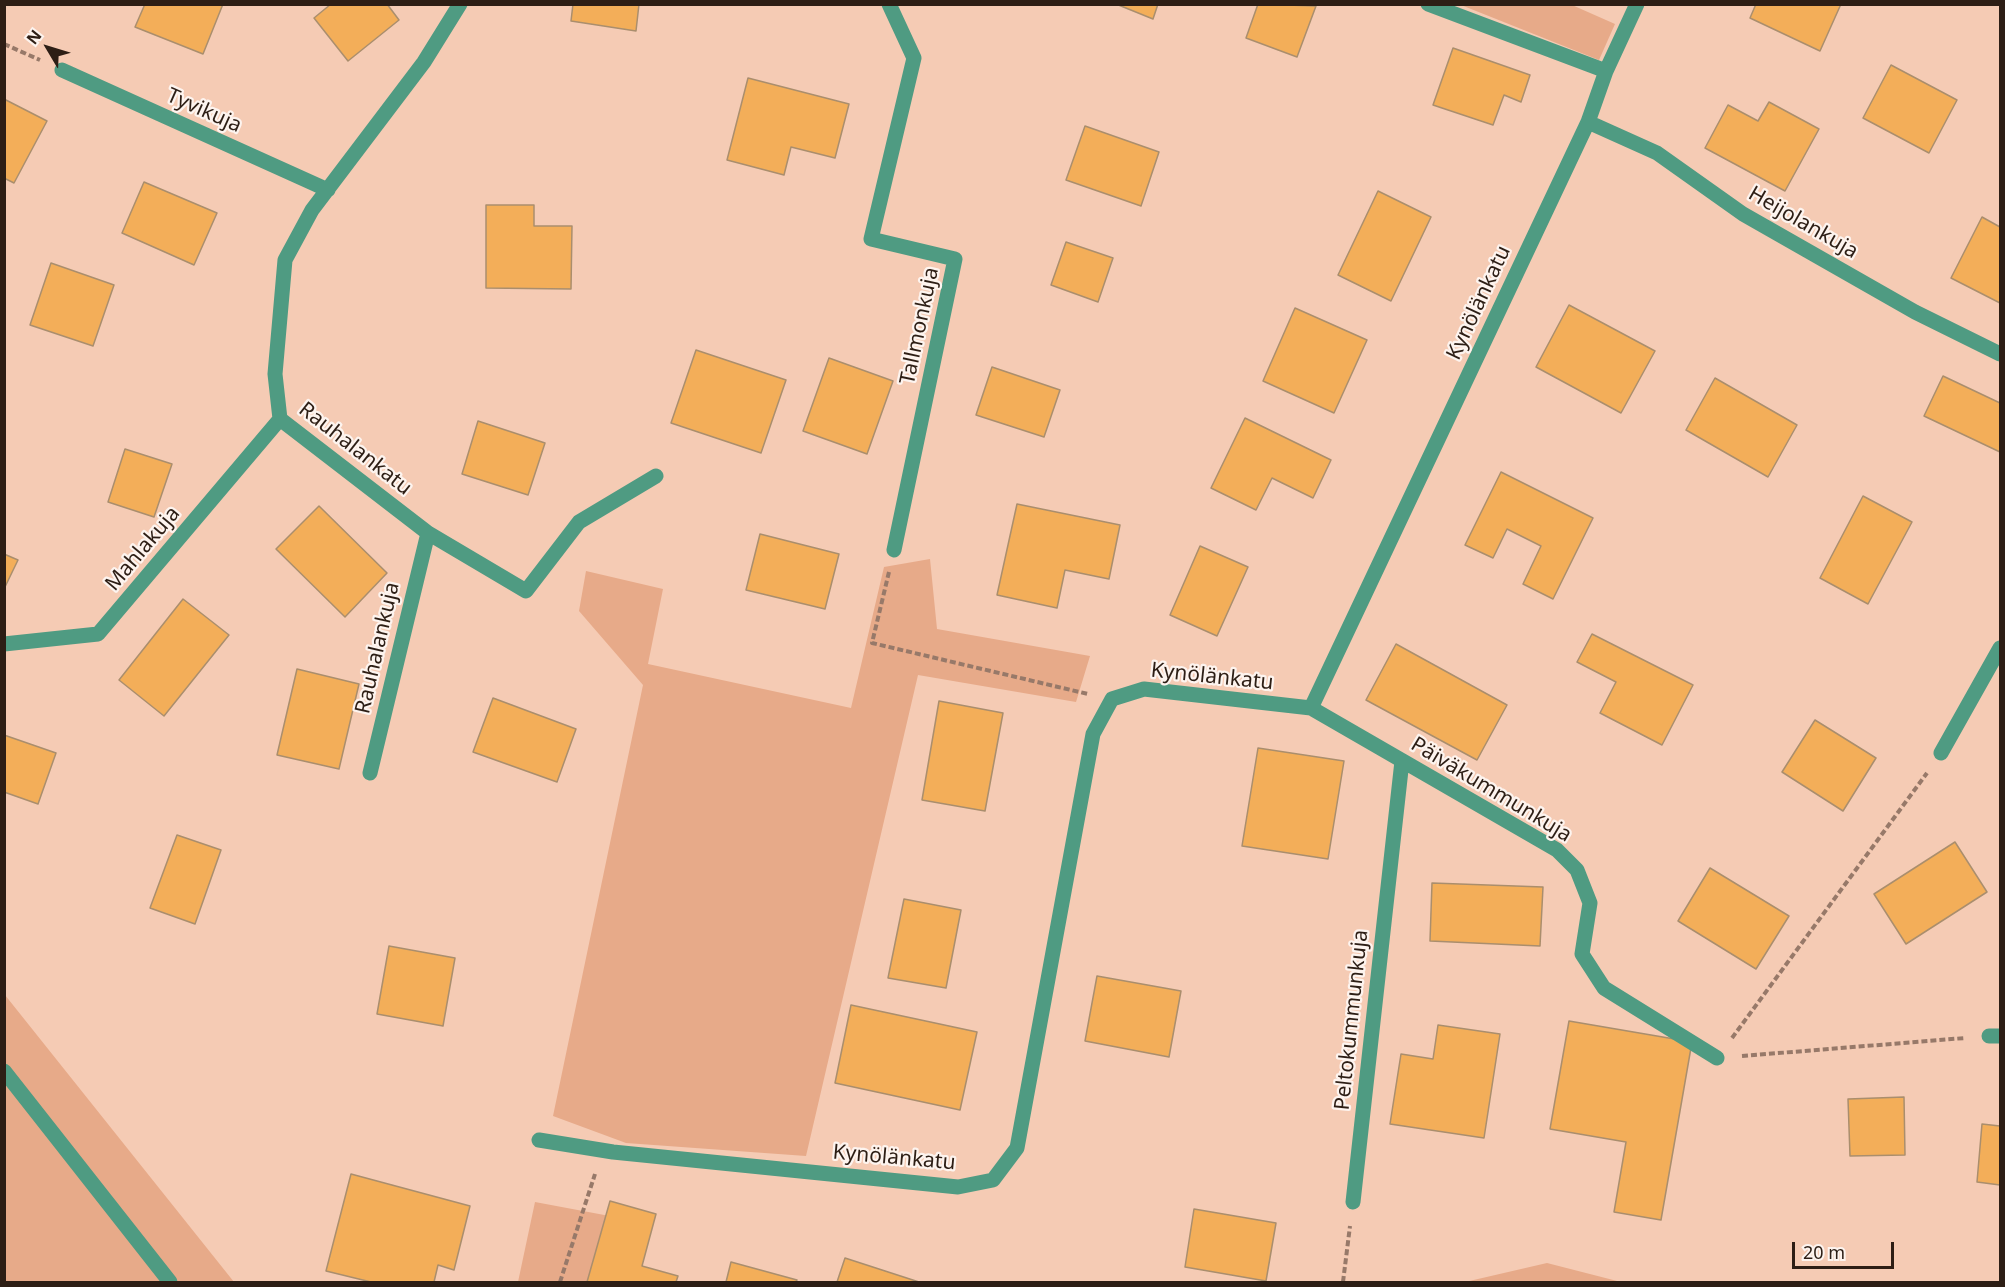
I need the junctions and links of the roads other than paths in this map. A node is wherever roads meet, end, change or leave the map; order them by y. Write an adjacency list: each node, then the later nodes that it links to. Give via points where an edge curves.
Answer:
1 (460, 4): 8 (street, Rauhalankatu, via 424,62)
2 (889, 4): 13 (street, Tallmonkuja, via 914,58 871,239 955,258)
3 (1428, 4): 6 (street)
4 (1637, 4): 6 (street, Kynölänkatu)
5 (62, 70): 8 (street, Tyvikuja)
6 (1606, 71): 7 (street, Kynölänkatu)
7 (1588, 122): 9 (street, Heijolankuja, via 1657,153 1743,214 1915,312); 16 (street, Kynölänkatu)
8 (328, 190): 10 (street, Rauhalankatu, via 312,210 285,260 275,374)
9 (2001, 354)
10 (280, 419): 12 (street, Rauhalankatu); 14 (street, Mahlakuja, via 98,634)
11 (656, 476): 12 (street, Rauhalankatu, via 579,522 526,591)
12 (428, 533): 19 (street, Rauhalankuja)
13 (894, 550)
14 (4, 644)
15 (2001, 648): 17 (street)
16 (1311, 708): 18 (street, Päiväkummunkuja); 22 (street, Kynölänkatu, via 1144,689 1112,699 1093,734 1017,1148 993,1180 958,1187 603,1151)
17 (1941, 753)
18 (1402, 761): 20 (street, Päiväkummunkuja, via 1557,850 1577,870 1590,903 1582,954 1604,988); 23 (street, Peltokummunkuja)
19 (370, 773)
20 (1717, 1058)
21 (4, 1071): 24 (street)
22 (539, 1140)
23 (1353, 1202)
24 (170, 1282)

